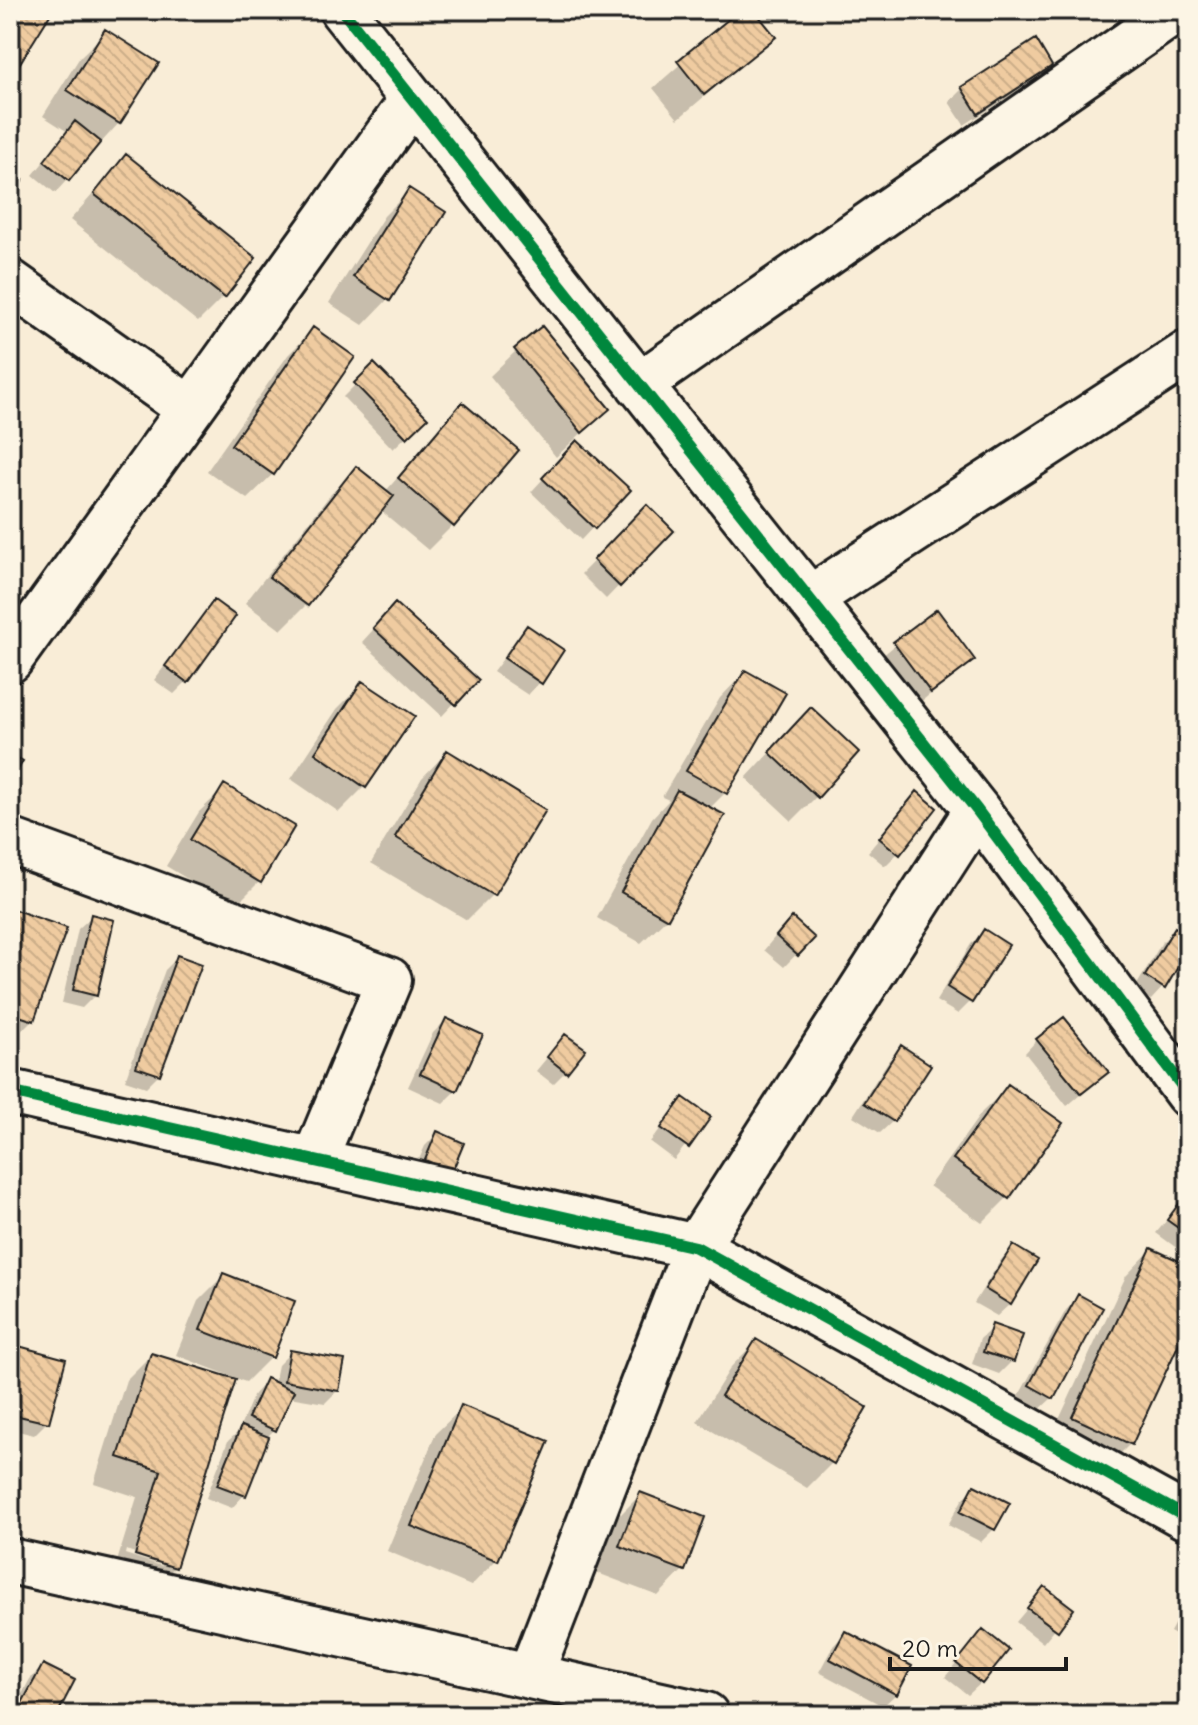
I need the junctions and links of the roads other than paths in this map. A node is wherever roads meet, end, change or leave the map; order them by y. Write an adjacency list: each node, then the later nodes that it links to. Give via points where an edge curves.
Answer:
1 (342, 10): 3 (street)
2 (1177, 10): 6 (street)
3 (413, 99): 6 (street); 7 (street)
4 (10, 282): 7 (street)
5 (1188, 353): 8 (street)
6 (639, 385): 8 (street)
7 (190, 409): 9 (street)
8 (809, 599): 10 (street)
9 (10, 660)
10 (977, 810): 13 (street); 15 (street)
11 (10, 841): 14 (street, via 389,980)
12 (10, 1092): 14 (street)
13 (1188, 1094)
14 (314, 1161): 15 (street)
15 (696, 1247): 16 (street); 18 (street)
16 (1188, 1518)
17 (10, 1561): 18 (street)
18 (530, 1676): 19 (street)
19 (624, 1706): 20 (street)
20 (706, 1715)

